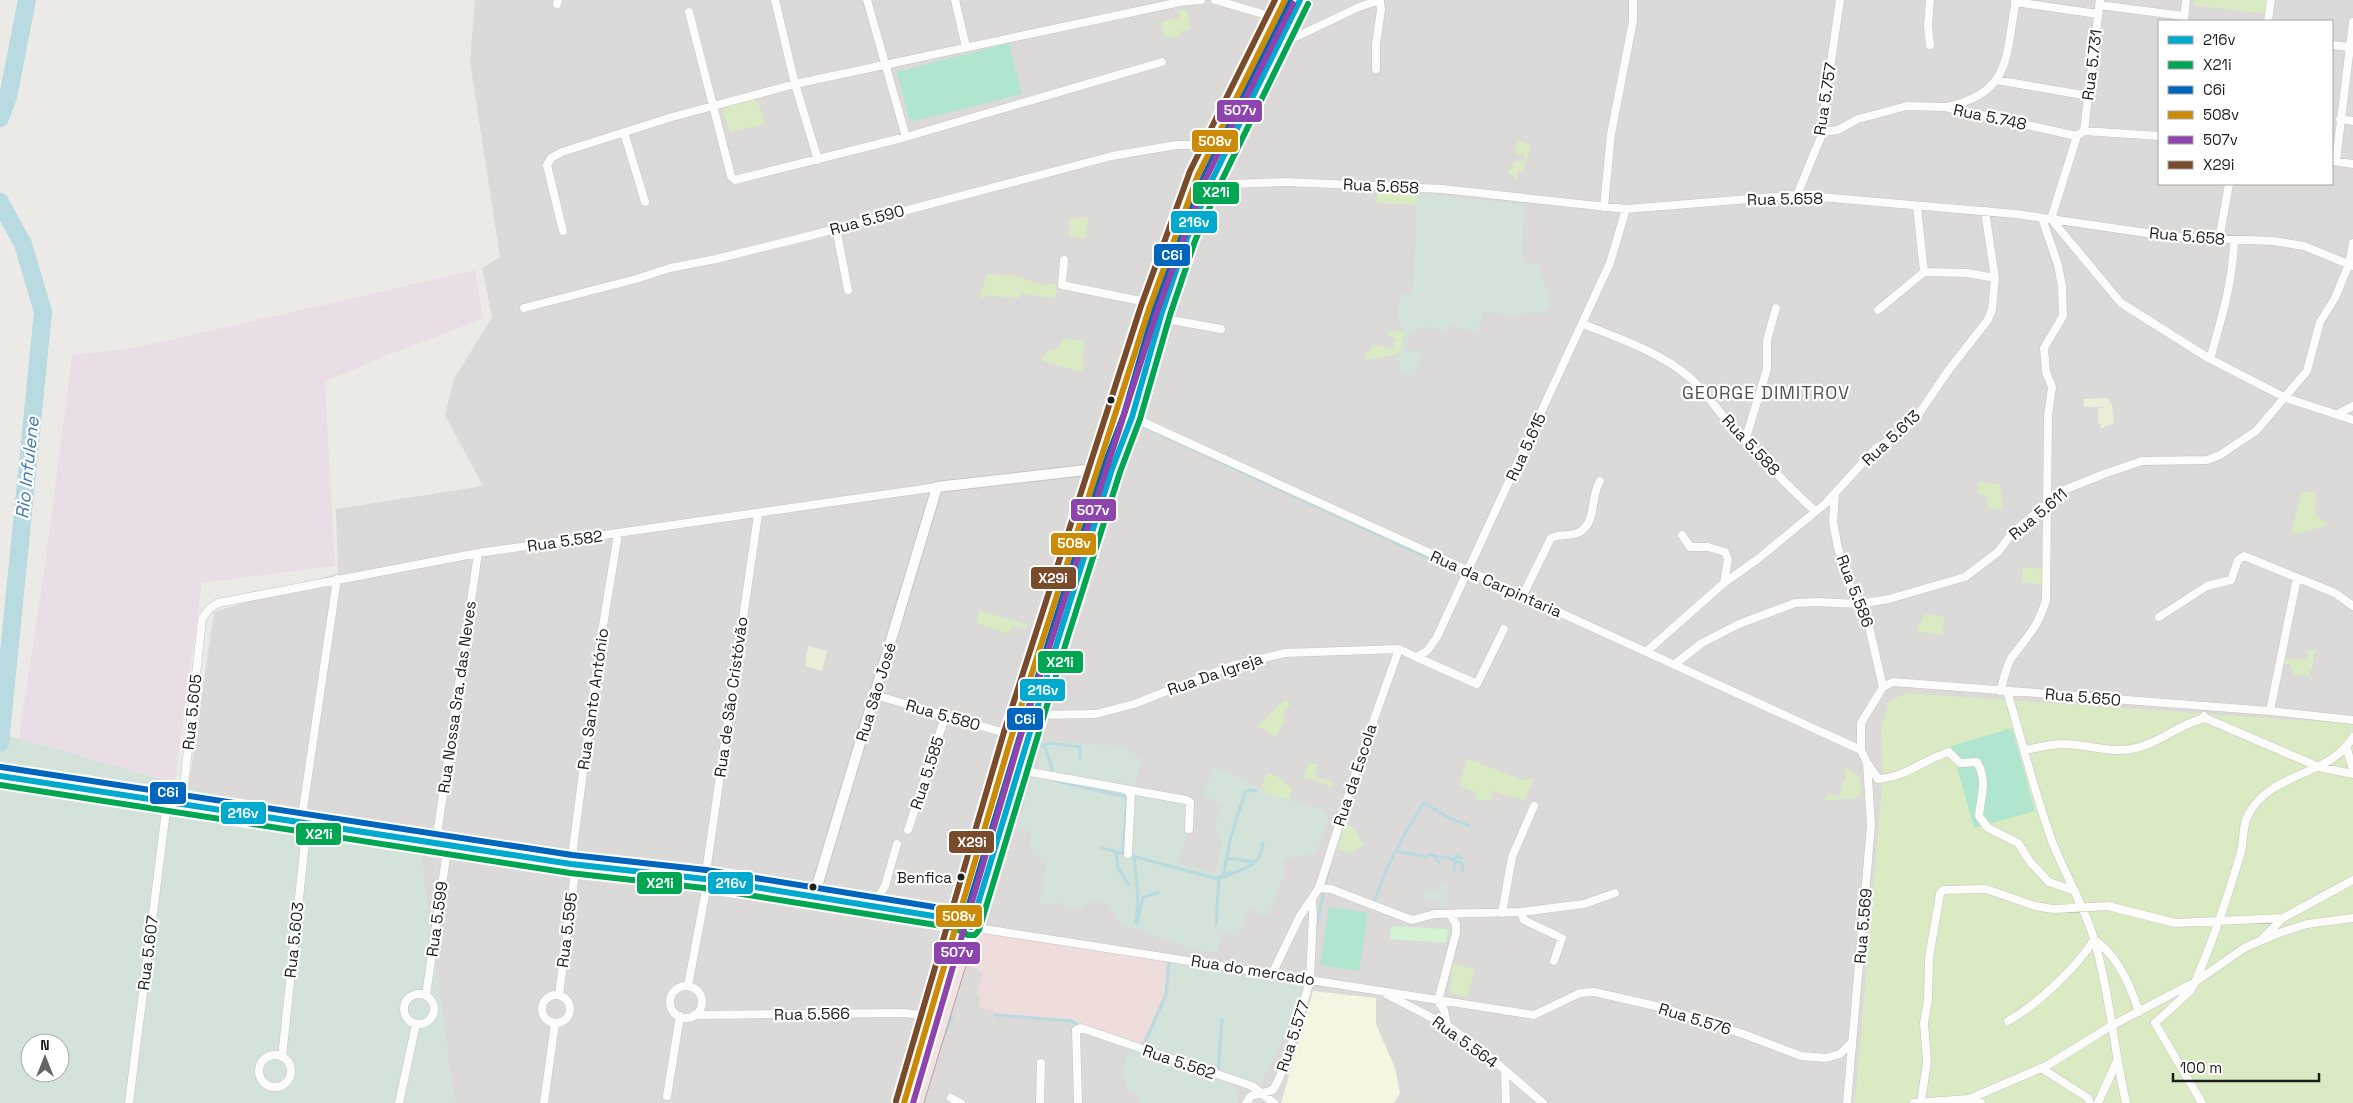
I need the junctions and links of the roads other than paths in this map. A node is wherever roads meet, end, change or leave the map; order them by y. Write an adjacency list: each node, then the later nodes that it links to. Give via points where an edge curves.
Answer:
1 (775, 0): 31 (street)
2 (867, 0): 28 (street)
3 (955, 0): 26 (street)
4 (1201, 0): 26 (street)
5 (1216, 0): 18 (street)
6 (1285, 0): 18 (highway)
7 (1300, 0): 23 (highway)
8 (1380, 0): 23 (street); 29 (street, via 1382,10 1376,44)
9 (1633, 0): 51 (street, via 1633,21 1611,134)
10 (1840, 0): 39 (street, Rua 5.757)
11 (1930, 0): 24 (street)
12 (2186, 0): 19 (street)
13 (2271, 0): 20 (street)
14 (2015, 1): 17 (street); 30 (street, via 2003,71)
15 (2100, 3): 17 (street, Rua 5.731); 19 (street)
16 (688, 12): 33 (street)
17 (2098, 14): 32 (street, Rua 5.731)
18 (1277, 18): 43 (highway)
19 (2184, 19)
20 (2268, 20)
21 (2353, 22): 22 (street)
22 (2351, 42): 25 (street); 36 (street)
23 (1278, 45): 47 (highway)
24 (1930, 45)
25 (2333, 45)
26 (966, 47): 28 (street)
27 (1162, 62): 42 (street)
28 (886, 66): 31 (street); 42 (street)
29 (1376, 69)
30 (1996, 80): 32 (street); 34 (street, via 1966,102)
31 (795, 84): 33 (street); 44 (street)
32 (2088, 96): 37 (street, Rua 5.731)
33 (712, 106): 38 (street); 44 (street, via 731,176 735,180)
34 (1945, 107): 39 (street, Rua 5.748, via 1907,106 1858,119 1838,130); 40 (street, Rua 5.748)
35 (2353, 121): 36 (street)
36 (2337, 124): 45 (street)
37 (2084, 131): 40 (street); 41 (street)
38 (624, 132): 50 (street); 58 (street, via 551,158 547,165)
39 (1823, 132): 49 (street, Rua 5.757)
40 (2077, 136): 56 (street)
41 (2158, 136)
42 (906, 137): 44 (street)
43 (1212, 145): 57 (street, Rua 5.590, via 1176,145 1130,152); 67 (highway, via 1175,233)
44 (818, 160)
45 (2334, 161): 46 (street)
46 (2353, 164)
47 (1212, 180): 51 (street, Rua 5.658, via 1229,184 1288,182 1442,189); 71 (highway)
48 (2229, 185): 59 (street)
49 (1797, 195): 52 (street, Rua 5.658); 53 (street, Rua 5.658)
50 (645, 202)
51 (1604, 207): 53 (street, Rua 5.658)
52 (1917, 207): 54 (street, Rua 5.658); 64 (street)
53 (1626, 209): 72 (street, Rua 5.615, via 1611,259)
54 (1986, 212): 55 (street, Rua 5.658); 65 (street, Rua 5.613)
55 (2042, 218): 56 (street, Rua 5.658); 86 (street, via 2058,264 2063,316 2044,348 2046,372 2052,387 2048,416)
56 (2050, 219): 59 (street, Rua 5.658, via 2174,237); 74 (street, via 2120,303)
57 (836, 228): 66 (street); 68 (street, Rua 5.590)
58 (563, 231)
59 (2219, 240): 60 (street, Rua 5.658)
60 (2234, 240): 63 (street, Rua 5.658, via 2304,246); 74 (street, via 2233,267)
61 (2353, 243): 63 (street, Rua 5.611)
62 (1064, 260): 67 (street, via 1062,285)
63 (2351, 265): 75 (street, Rua 5.611, via 2320,322 2307,371)
64 (1924, 272): 65 (street, via 1966,273); 70 (street)
65 (1995, 278): 85 (street, Rua 5.613, via 1992,310 1987,321 1916,418 1896,437 1876,448)
66 (848, 290)
67 (1151, 303): 81 (highway)
68 (524, 308)
69 (1776, 308): 80 (street, via 1767,340 1766,369)
70 (1878, 310)
71 (1160, 318): 73 (street); 78 (highway)
72 (1583, 324): 80 (street, Rua 5.588, via 1666,362 1688,376); 92 (street, Rua 5.615)
73 (1221, 329)
74 (2210, 359): 75 (street)
75 (2286, 398): 77 (street); 86 (street, Rua 5.611, via 2256,431 2220,455 2208,460 2142,462 2064,490)
76 (2353, 406): 77 (street)
77 (2338, 414): 79 (street)
78 (1132, 417): 82 (highway); 92 (street, Rua da Carpintaria)
79 (2353, 420)
80 (1745, 440): 87 (street, Rua 5.588)
81 (1097, 468): 82 (street); 84 (street); 115 (highway)
82 (1112, 469): 111 (highway)
83 (1600, 482): 96 (street, via 1586,527 1579,533 1558,534 1551,538)
84 (937, 487): 88 (street, Rua 5.582); 108 (street, Rua São José)
85 (1835, 494): 87 (street, Rua 5.613); 97 (street, Rua 5.586, via 1833,522 1838,548)
86 (2048, 502): 97 (street, Rua 5.611, via 2013,532 1998,552 1965,577); 107 (street, via 2046,600 2028,639 2011,659)
87 (1814, 510): 95 (street, Rua 5.613, via 1759,558)
88 (758, 514): 89 (street, Rua 5.582); 138 (street, Rua de São Cristóvão)
89 (618, 534): 91 (street, Rua 5.582); 137 (street, Rua Santo António, via 599,650)
90 (1682, 535): 95 (street, via 1690,547 1708,547 1725,552 1728,559)
91 (478, 553): 94 (street, Rua 5.582); 133 (street, Rua Nossa Sra. das Neves)
92 (1468, 572): 96 (street, Rua da Carpintaria); 104 (street, Rua 5.615, via 1437,637 1427,651)
93 (2297, 578): 98 (street, via 2335,593); 99 (street, via 2244,556 2230,580 2208,586); 110 (street)
94 (337, 579): 100 (street, Rua 5.582, via 218,603 209,608); 130 (street, Rua 5.603)
95 (1724, 583): 103 (street, Rua 5.613)
96 (1522, 597): 103 (street, Rua da Carpintaria)
97 (1859, 604): 105 (street, Rua 5.611, via 1795,603 1739,624 1702,643); 106 (street, Rua 5.586, via 1867,618)
98 (2353, 606)
99 (2159, 616)
100 (202, 619): 128 (street, Rua 5.605)
101 (1504, 629): 104 (street, via 1477,684)
102 (1399, 649): 104 (street); 111 (street, Rua Da Igreja, via 1285,652 1231,666 1096,714); 140 (street, Rua da Escola)
103 (1647, 651): 105 (street, Rua da Carpintaria)
104 (1416, 657)
105 (1676, 664): 118 (street, Rua da Carpintaria)
106 (1883, 687): 107 (street, Rua 5.650, via 1893,682); 118 (street, via 1861,723)
107 (2003, 691): 109 (street, Rua 5.650); 119 (street)
108 (875, 695): 112 (street, Rua 5.580); 143 (street, Rua São José)
109 (2201, 707): 110 (street, Rua 5.650); 113 (street)
110 (2270, 711): 114 (street, Rua 5.650)
111 (1035, 715): 122 (highway)
112 (946, 716): 115 (street, Rua 5.580); 132 (street, Rua 5.585)
113 (2205, 718): 119 (street, via 2189,722 2145,746 2130,749 2101,750 2062,744); 121 (street)
114 (2353, 720)
115 (1012, 735): 152 (highway)
116 (2353, 737): 117 (street)
117 (2347, 749): 121 (street); 123 (street)
118 (1861, 750): 120 (street, Rua 5.569)
119 (2024, 750): 141 (street, via 2030,778 2050,834)
120 (1867, 763): 141 (street, via 1878,779 1896,778 1931,757 1949,752 1960,763 1977,762 1985,784 1979,816 1988,828 2018,843 2030,863 2049,882); 176 (street, Rua 5.569, via 1871,825 1856,1021)
121 (2319, 766): 124 (street); 153 (street, via 2272,788 2248,814 2242,850)
122 (1019, 770): 126 (street); 154 (highway)
123 (2353, 770)
124 (2353, 774)
125 (0, 776): 127 (street)
126 (1127, 790): 131 (street, via 1190,802); 136 (street, via 1131,795)
127 (167, 803): 128 (street); 187 (street, Rua 5.607)
128 (182, 806): 130 (street)
129 (1534, 806): 148 (street, via 1512,857)
130 (304, 823): 133 (street); 177 (street, Rua 5.603)
131 (1189, 829)
132 (908, 830)
133 (436, 842): 134 (street)
134 (448, 844): 137 (street); 163 (street, Rua 5.599)
135 (897, 844): 145 (street, via 885,886)
136 (1128, 854)
137 (574, 865): 138 (street); 164 (street, Rua 5.595)
138 (706, 879): 143 (street); 161 (street, Rua de São Cristóvão)
139 (2353, 880): 150 (street)
140 (1319, 888): 144 (street, Rua da Escola); 149 (street, via 1357,898 1412,920)
141 (2075, 891): 146 (street)
142 (1615, 893): 147 (street, via 1584,904)
143 (814, 896): 145 (street)
144 (1312, 901): 158 (street, Rua da Escola, via 1300,916); 159 (street, Rua 5.577)
145 (873, 906): 152 (street)
146 (2080, 906): 153 (street, via 2122,908 2175,923); 155 (street); 186 (street, via 2066,909 2034,906 1986,889 1950,889 1940,894 1929,958 1924,1028 1927,1062)
147 (1521, 912): 148 (street); 157 (street, via 1524,920 1562,938)
148 (1502, 913): 149 (street)
149 (1450, 914): 165 (street, via 1456,924 1456,933)
150 (2283, 918): 153 (street); 156 (street)
151 (2353, 918): 156 (street, via 2307,924)
152 (958, 920): 154 (street); 170 (highway)
153 (2218, 921): 160 (street)
154 (971, 927): 158 (street, Rua do mercado); 191 (highway)
155 (2094, 940): 166 (street, via 2110,952); 171 (street, via 2028,1010); 175 (street)
156 (2260, 941): 160 (street)
157 (1554, 961)
158 (1272, 974): 159 (street, Rua do mercado)
159 (1310, 980): 162 (street, Rua do mercado); 182 (street, Rua 5.577, via 1279,1080 1273,1090)
160 (2195, 982): 166 (street); 205 (street, via 2190,991 2155,1022)
161 (688, 986): 168 (street, via 695,989 702,1002); 169 (street, via 680,987 670,998 670,1005)
162 (1379, 991): 165 (street, Rua do mercado); 174 (street, Rua 5.564)
163 (426, 995): 173 (street, via 432,999 435,1008 432,1017); 173 (street, via 412,995 406,1001 403,1010 408,1020)
164 (559, 995): 172 (street, via 570,1004 571,1011 562,1022); 172 (street, via 551,995 542,1007 543,1014)
165 (1438, 1001): 167 (street, Rua do mercado); 174 (street)
166 (2139, 1012): 175 (street)
167 (1534, 1014): 176 (street, Rua 5.576, via 1580,993 1594,992 1660,1007 1801,1056 1833,1056)
168 (694, 1015): 169 (street); 170 (street, Rua 5.566, via 904,1013)
169 (680, 1016): 183 (street)
170 (930, 1016): 190 (highway)
171 (2008, 1021)
172 (555, 1023): 189 (street)
173 (416, 1024): 188 (street)
174 (1448, 1026): 181 (street, Rua 5.564, via 1485,1052)
175 (2111, 1026): 178 (street); 180 (street)
176 (1851, 1043): 199 (street, Rua 5.569)
177 (282, 1057): 177 (street, via 273,1056 262,1061 259,1073 271,1088 288,1082 291,1077 289,1062)
178 (2117, 1061): 203 (street); 204 (street)
179 (1041, 1063): 193 (street)
180 (2041, 1068): 185 (street); 202 (street, via 2088,1098)
181 (1505, 1072): 197 (street); 198 (street, Rua 5.564)
182 (1261, 1093): 194 (street, Rua 5.562, via 1244,1083 1081,1028 1076,1030 1075,1052); 195 (street, Rua 5.577, via 1251,1096); 196 (street, Rua 5.562)
183 (667, 1096)
184 (951, 1098): 192 (street)
185 (1969, 1099): 186 (street); 201 (street)
186 (1921, 1102): 200 (street)
187 (129, 1103)
188 (399, 1103)
189 (544, 1103)
190 (904, 1103)
191 (916, 1103)
192 (961, 1103)
193 (1040, 1103)
194 (1078, 1103)
195 (1246, 1103)
196 (1274, 1103)
197 (1506, 1103)
198 (1543, 1103)
199 (1847, 1103)
200 (1914, 1103)
201 (1981, 1103)
202 (2090, 1103)
203 (2098, 1103)
204 (2126, 1103)
205 (2202, 1103)

